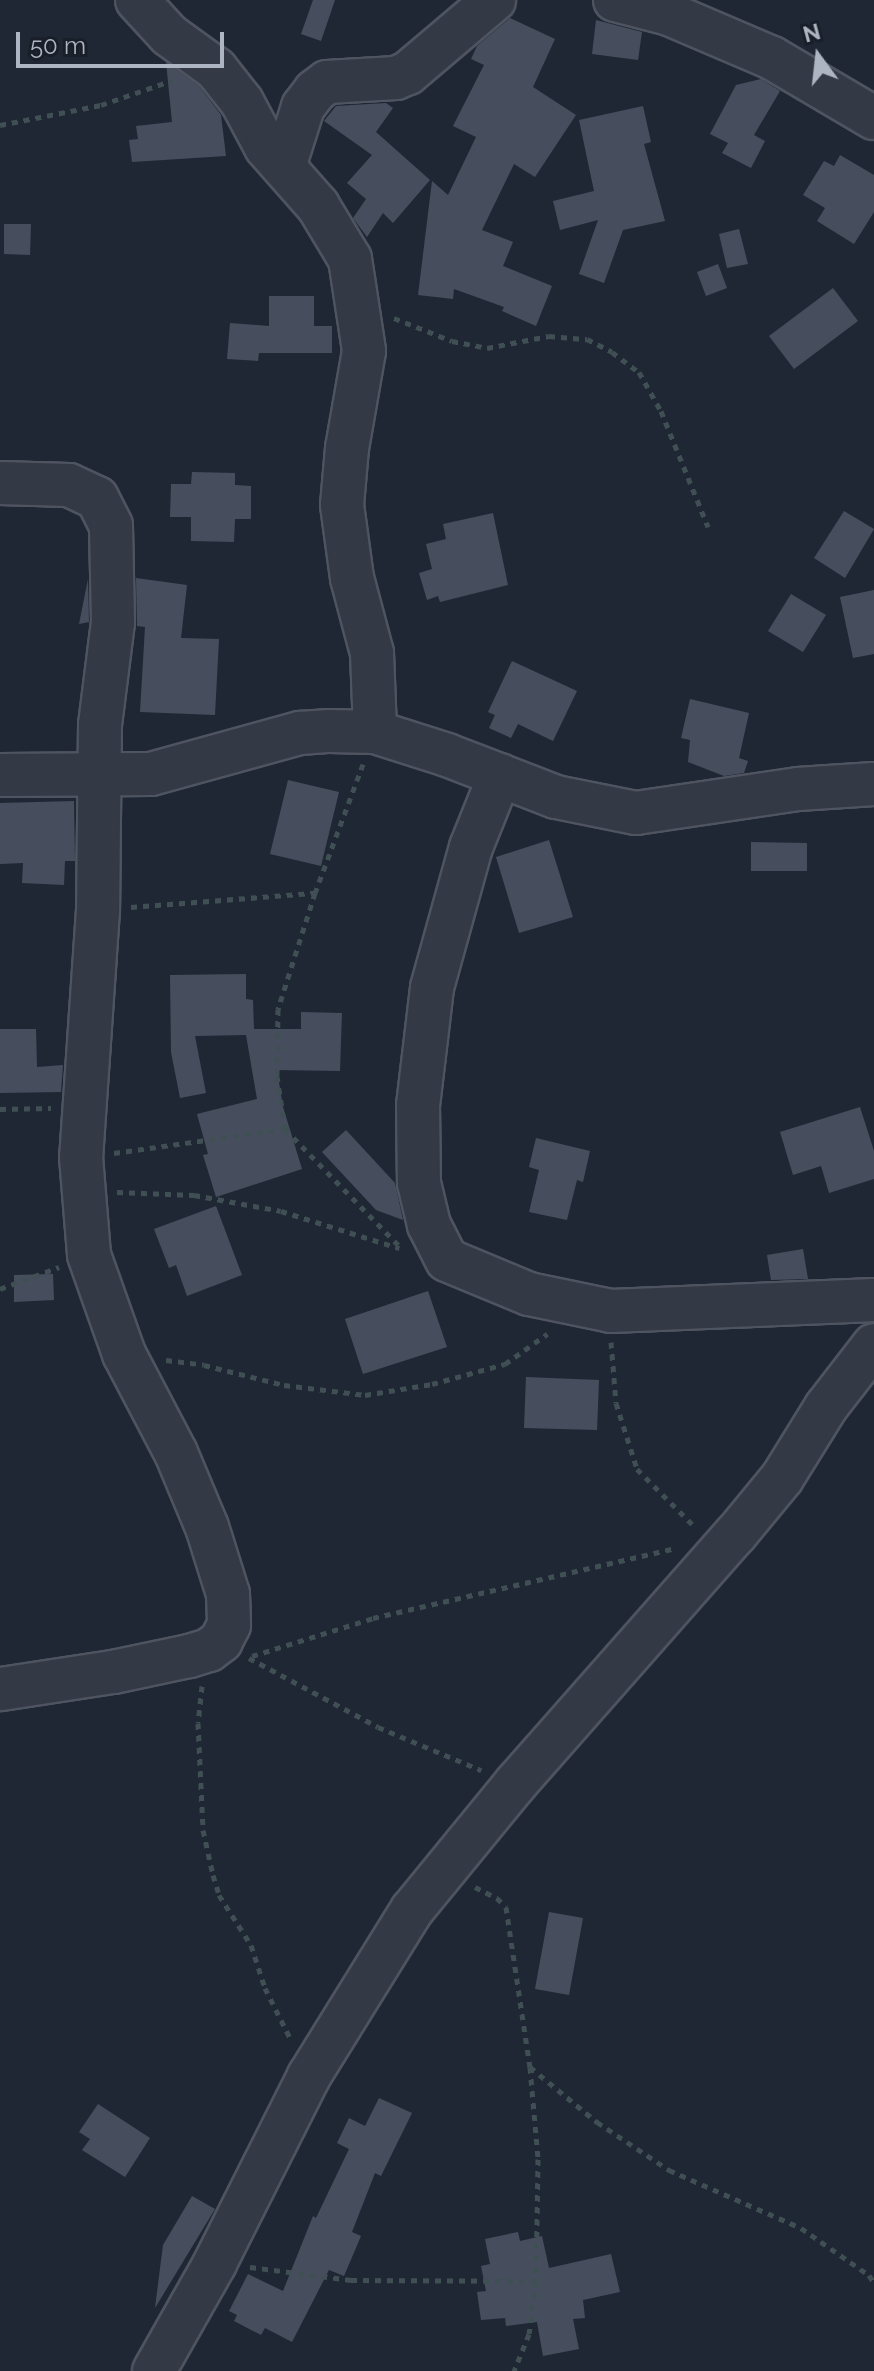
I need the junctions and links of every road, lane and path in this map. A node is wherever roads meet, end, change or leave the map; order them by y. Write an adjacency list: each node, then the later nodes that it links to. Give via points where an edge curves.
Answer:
1 (137, 0): 4 (street, via 169,35)
2 (494, 0): 7 (street, via 408,73 327,82 315,91 303,107)
3 (615, 0): 5 (street, via 669,14 772,58)
4 (216, 69): 6 (path, via 101,105); 7 (street)
5 (873, 121)
6 (0, 125)
7 (284, 167): 8 (street, via 318,206 350,259)
8 (359, 307): 10 (path, via 452,341 487,348 549,336 587,339 612,352 639,372 661,411); 11 (street, via 364,351 342,505 352,578 372,653)
9 (0, 483): 12 (street, via 69,485 97,498 111,526 113,622 100,725)
10 (708, 527)
11 (375, 732): 12 (street, via 300,733 151,774); 14 (street); 16 (path)
12 (100, 773): 13 (street); 17 (street)
13 (0, 775)
14 (500, 775): 15 (street, via 556,797 636,813 798,789); 24 (street, via 471,847 432,988 418,1105 419,1183 429,1225)
15 (874, 784)
16 (315, 893): 17 (path); 20 (path, via 278,1009 277,1076)
17 (98, 910): 18 (street)
18 (84, 1107): 19 (path); 21 (street)
19 (0, 1109)
20 (285, 1129): 21 (path); 22 (path)
21 (82, 1174): 22 (path, via 281,1211); 23 (street)
22 (401, 1249): 24 (path)
23 (89, 1255): 25 (path); 29 (street)
24 (447, 1260): 27 (street, via 496,1283)
25 (0, 1289)
26 (874, 1300): 27 (street)
27 (597, 1309): 29 (path, via 505,1364 365,1395); 30 (path, via 616,1403 637,1469 707,1541)
28 (874, 1345): 30 (street, via 826,1407 782,1478)
29 (124, 1354): 32 (street, via 176,1453 228,1594 229,1625)
30 (735, 1535): 34 (street)
31 (677, 1547): 34 (path, via 373,1618 247,1657 378,1727)
32 (209, 1650): 33 (street, via 113,1672); 37 (path, via 198,1723 203,1830 213,1875 219,1895 251,1945 265,1988)
33 (0, 1689)
34 (516, 1783): 35 (street)
35 (442, 1871): 36 (path, via 506,1907); 37 (street)
36 (530, 2067): 39 (path, via 538,2159); 40 (path, via 597,2122 669,2170 801,2228)
37 (309, 2076): 38 (street)
38 (215, 2263): 39 (path, via 351,2280); 41 (street)
39 (536, 2281): 42 (path, via 529,2334)
40 (874, 2283)
41 (154, 2371)
42 (514, 2371)

